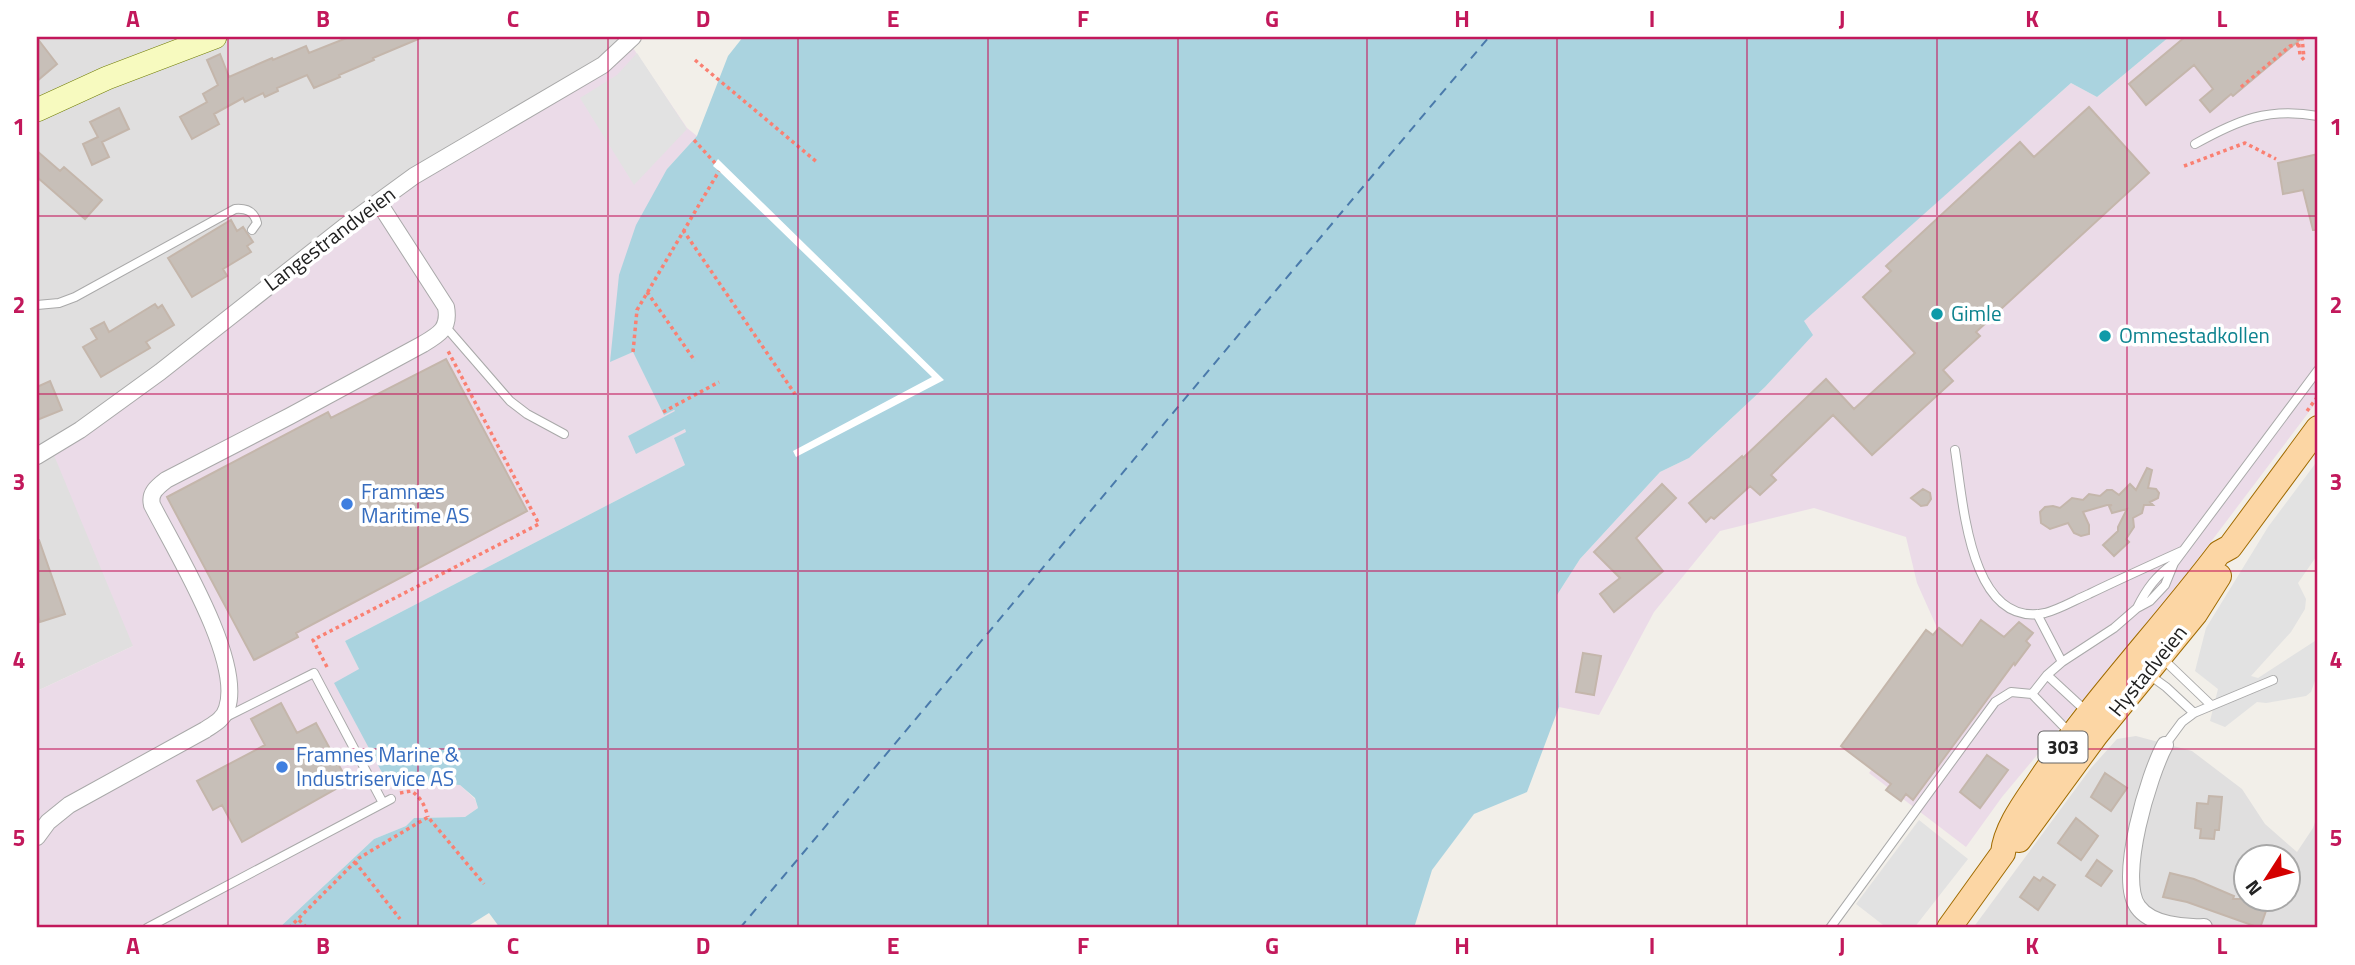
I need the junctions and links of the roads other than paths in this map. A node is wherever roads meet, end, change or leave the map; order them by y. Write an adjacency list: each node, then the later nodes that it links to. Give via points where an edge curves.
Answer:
1 (215, 37): 3 (main road)
2 (634, 37): 6 (street, Langestrandveien, via 603,65 414,176)
3 (37, 110)
4 (2318, 116): 5 (lane, via 2269,114 2245,119)
5 (2195, 144)
6 (379, 203): 9 (street, via 446,307 449,318); 14 (street, Langestrandveien, via 124,399)
7 (252, 230): 8 (lane, via 257,222 251,212 234,209 75,298)
8 (37, 305)
9 (442, 330): 12 (lane, via 510,401); 24 (street, via 166,480 150,498 217,631 230,694 227,711)
10 (2318, 370): 15 (lane)
11 (2318, 428): 17 (main road, Hystadveien / 303, via 2230,547 2219,553)
12 (564, 434)
13 (1955, 450): 16 (lane, via 1979,569 2004,606)
14 (37, 456)
15 (2185, 550): 16 (lane); 18 (lane, via 2151,601)
16 (2037, 614): 18 (lane)
17 (2149, 660): 22 (lane); 23 (lane, via 2166,687); 25 (main road, Hystadveien / 303)
18 (2062, 662): 19 (lane)
19 (2047, 675): 21 (lane); 25 (lane)
20 (2273, 680): 22 (lane)
21 (2032, 694): 25 (lane); 29 (lane, via 2011,692 1995,702)
22 (2211, 705): 23 (lane)
23 (2194, 713): 26 (lane)
24 (219, 721): 27 (street, via 69,805); 28 (lane, via 314,673 387,801)
25 (2086, 728): 30 (main road, Hystadveien / 303, via 2013,848 2003,853)
26 (2165, 745): 31 (street, via 2138,824 2133,894 2138,907 2153,918)
27 (37, 837)
28 (147, 928)
29 (1830, 928)
30 (1949, 928)
31 (2204, 928)

